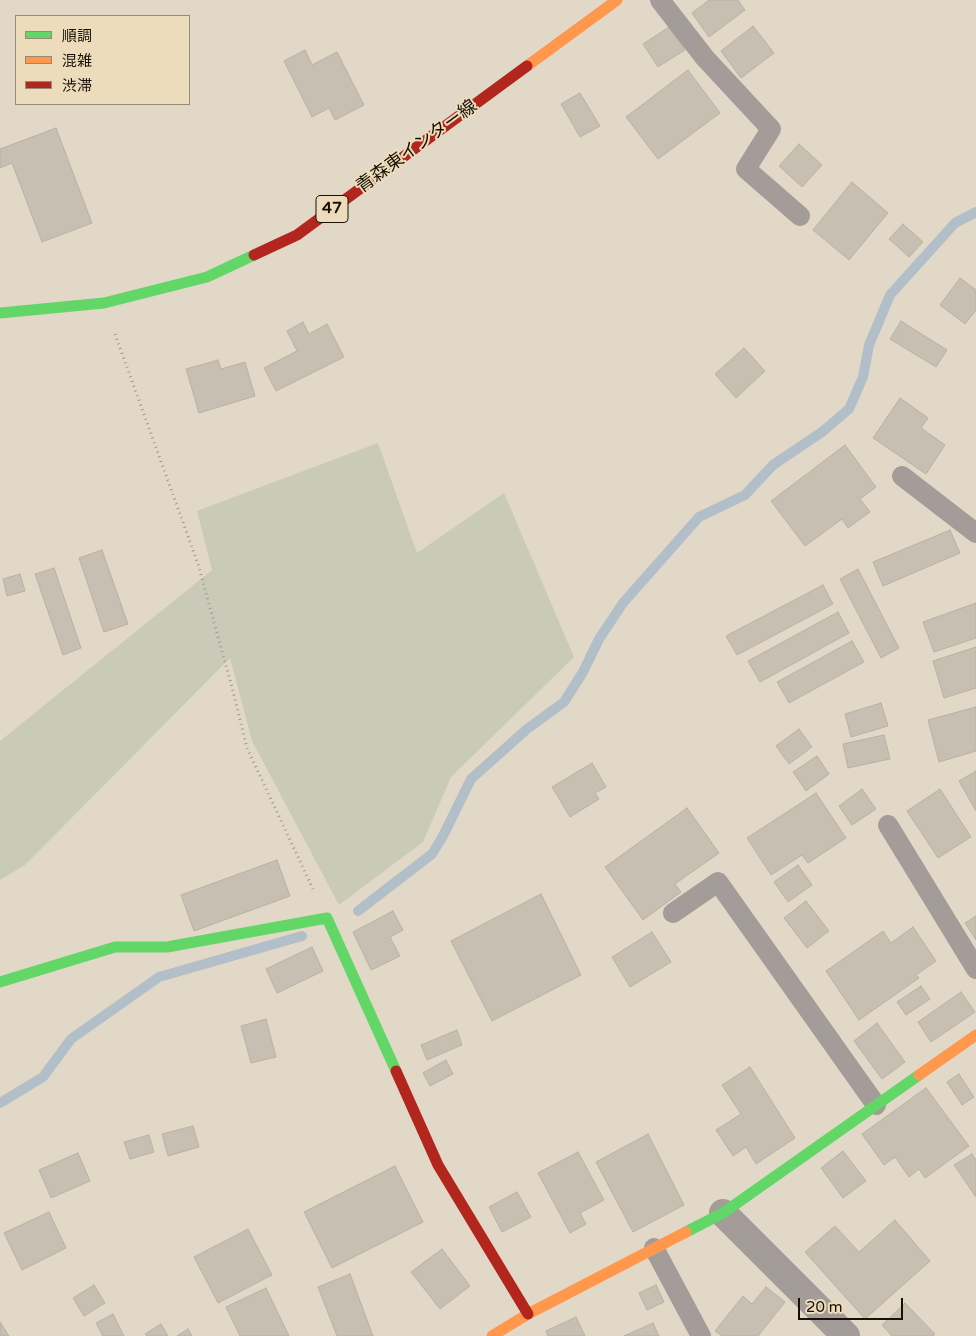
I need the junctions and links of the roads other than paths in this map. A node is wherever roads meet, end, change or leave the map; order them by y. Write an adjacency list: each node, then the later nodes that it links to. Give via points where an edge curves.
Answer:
1 (660, 0): 3 (lane, via 705,58 772,129 746,168)
2 (613, 1): 4 (street, 青森東インター線 / 47, via 297,235 207,277 104,302)
3 (800, 216)
4 (0, 313)
5 (902, 476): 6 (lane)
6 (976, 533)
7 (888, 825): 9 (lane)
8 (673, 913): 12 (lane, via 718,882)
9 (976, 970)
10 (0, 982): 15 (street, via 115,947 167,947 327,918 438,1165)
11 (976, 1035): 12 (street)
12 (876, 1105): 13 (street)
13 (723, 1213): 14 (street); 18 (street)
14 (654, 1248): 15 (street); 17 (lane)
15 (528, 1314): 16 (street)
16 (492, 1336)
17 (701, 1336)
18 (846, 1336)

